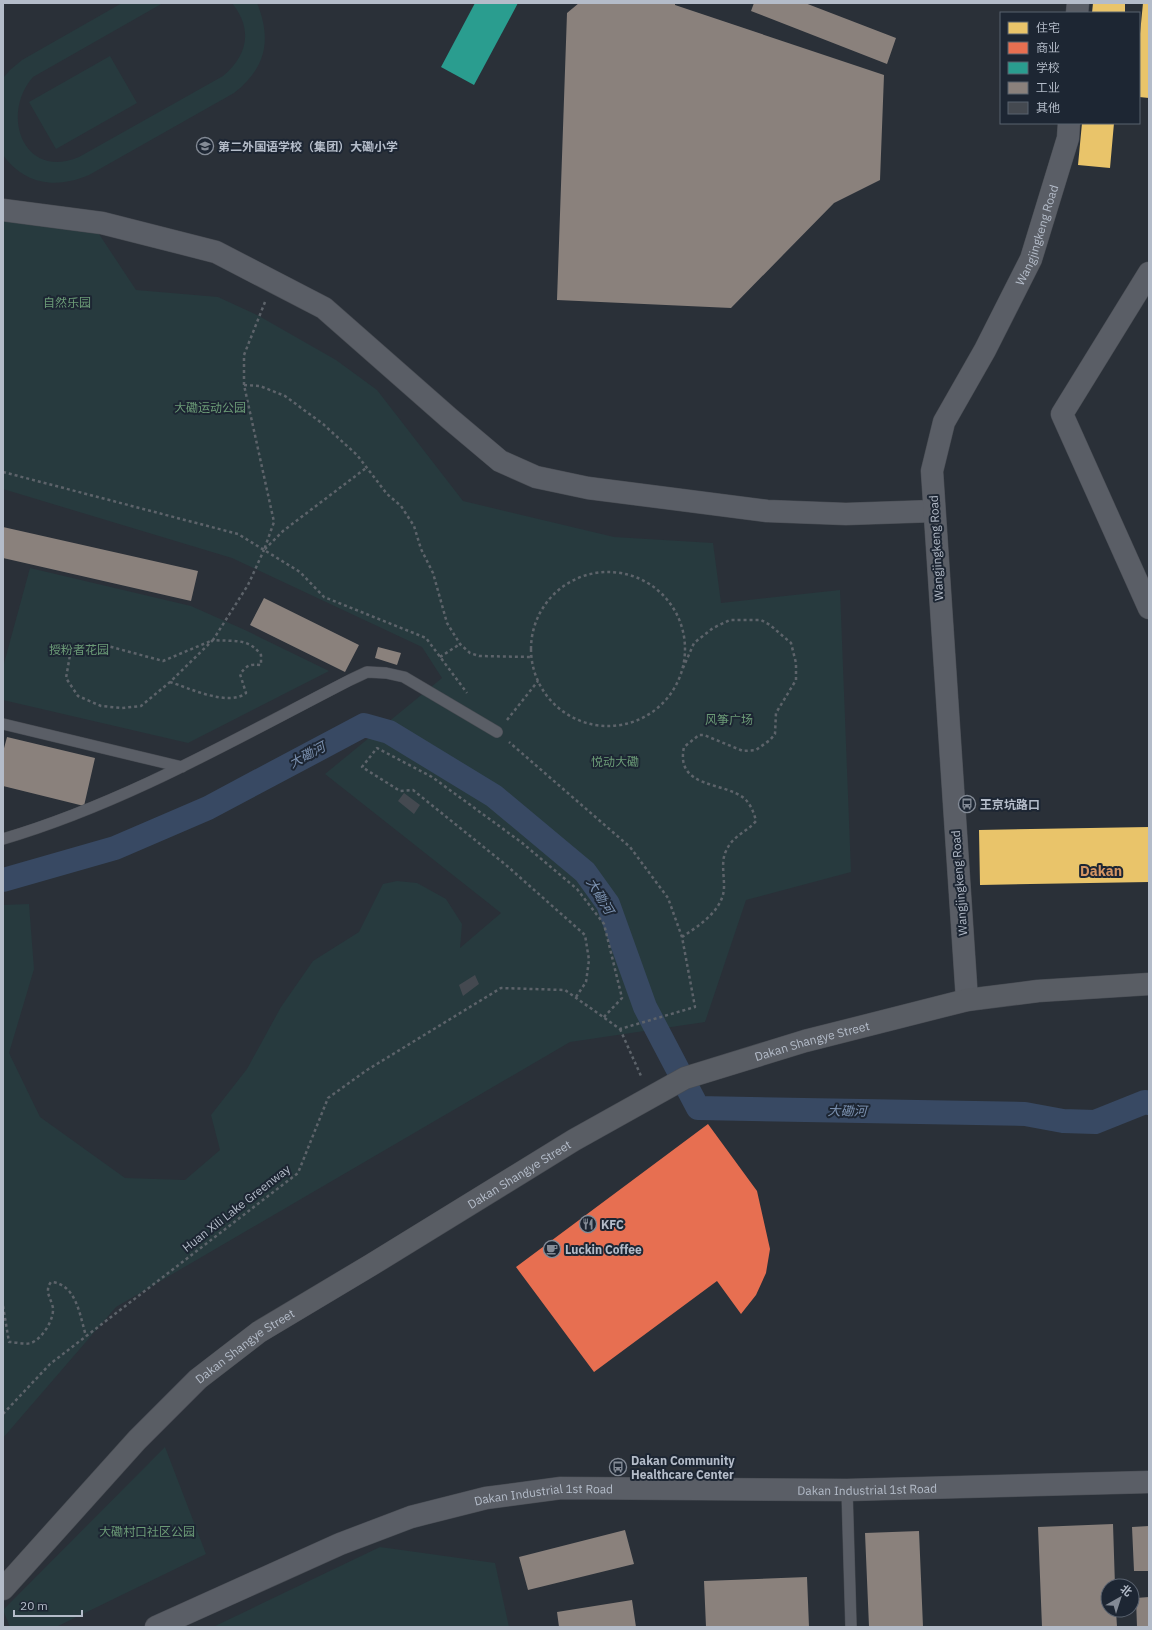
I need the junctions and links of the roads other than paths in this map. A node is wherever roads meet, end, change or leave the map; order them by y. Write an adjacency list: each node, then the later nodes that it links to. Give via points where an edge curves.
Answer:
1 (1069, 124): 4 (street, Wangjingkeng Road, via 1068,138 1031,259 985,350 944,422 932,471)
2 (3, 210): 4 (street, via 102,222 216,252 324,308 500,461 536,477 588,488 768,511 846,514)
3 (1149, 272): 5 (street, via 1062,414)
4 (934, 511): 11 (street, Wangjingkeng Road)
5 (1149, 608)
6 (3, 724): 8 (lane)
7 (497, 732): 8 (lane, via 404,677 386,672 367,672)
8 (182, 767): 9 (lane, via 77,815)
9 (3, 839)
10 (1149, 984): 11 (street, Dakan Shangye Street, via 1038,991)
11 (967, 1000): 14 (street, Dakan Shangye Street, via 805,1042 685,1078 574,1140 253,1337 198,1379 137,1440)
12 (1149, 1482): 13 (street, Dakan Industrial 1st Road)
13 (847, 1490): 15 (street, Dakan Industrial 1st Road, via 561,1488 486,1498 419,1515 375,1530); 16 (lane)
14 (3, 1589)
15 (156, 1627)
16 (851, 1627)

